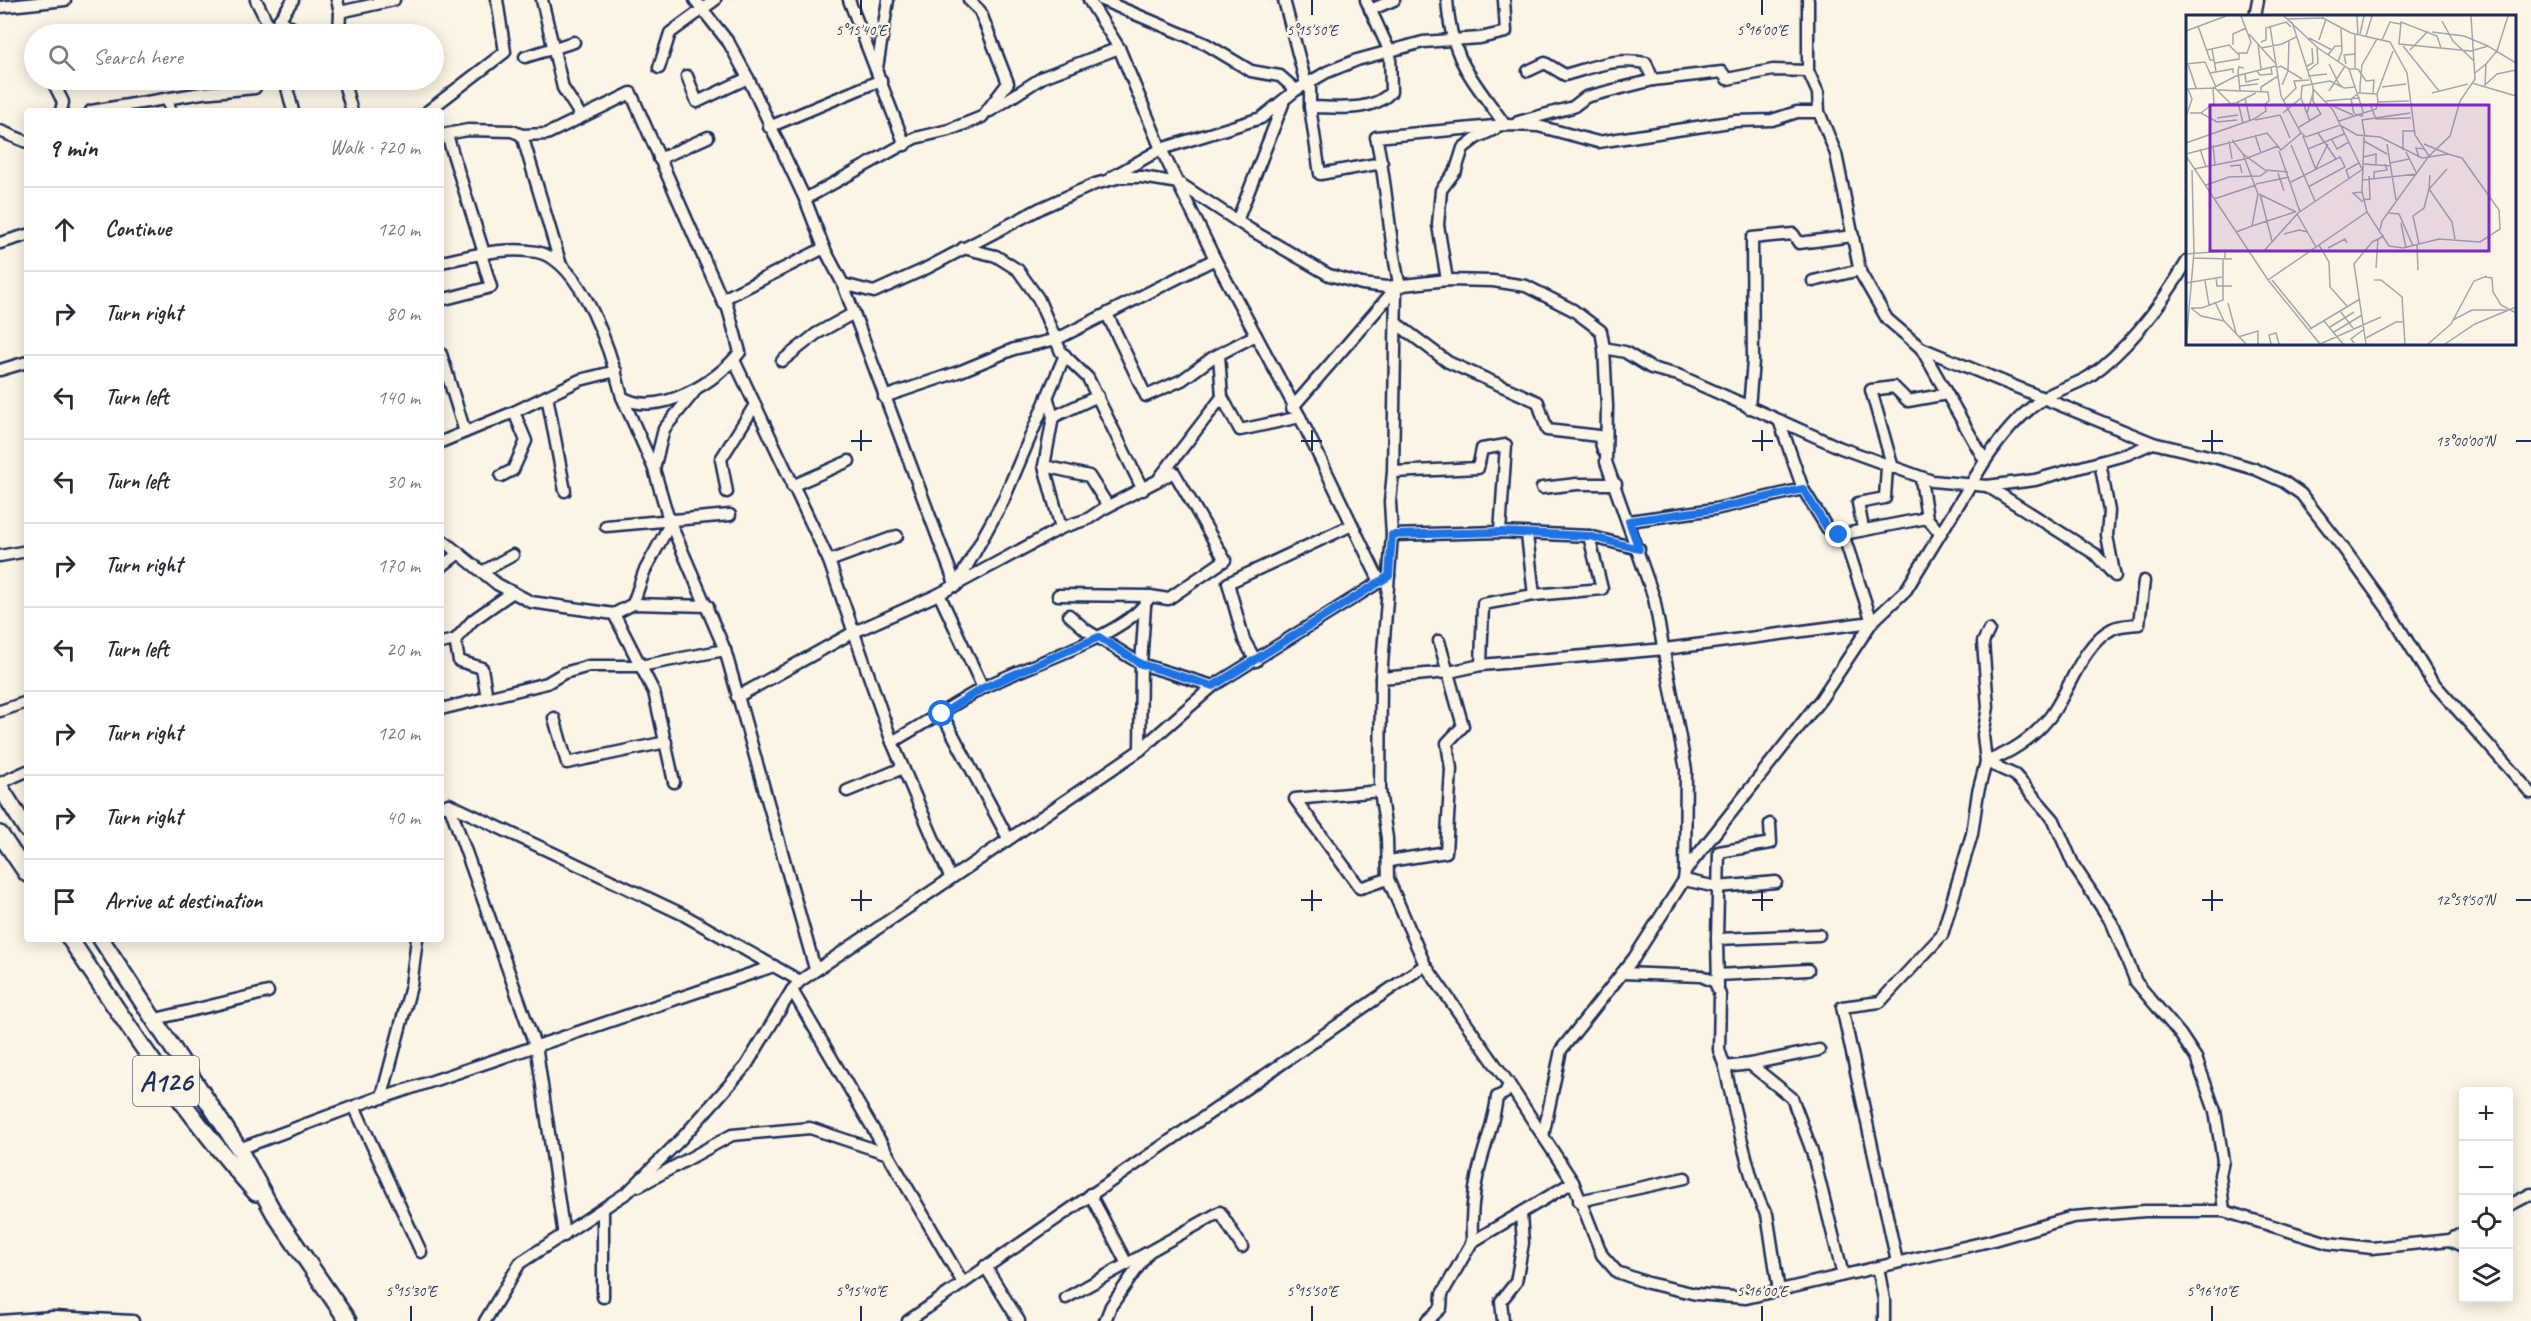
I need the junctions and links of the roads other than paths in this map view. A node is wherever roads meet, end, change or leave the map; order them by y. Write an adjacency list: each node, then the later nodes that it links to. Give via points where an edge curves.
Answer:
1 (65, 0): 22 (street)
2 (256, 0): 27 (street)
3 (293, 0): 26 (street)
4 (337, 0): 24 (street)
5 (394, 0): 24 (street)
6 (497, 0): 58 (street, via 505,52)
7 (542, 0): 34 (street)
8 (695, 0): 23 (street)
9 (715, 0): 23 (street)
10 (849, 0): 38 (street)
11 (888, 0): 38 (street)
12 (969, 0): 61 (street, via 980,11 1008,83)
13 (1089, 0): 33 (street)
14 (1102, 0): 45 (street, via 1206,44 1251,70)
15 (1284, 0): 45 (street)
16 (1394, 0): 21 (street)
17 (1447, 0): 32 (street)
18 (1504, 0): 32 (street, via 1506,32)
19 (1808, 0): 40 (street)
20 (2258, 0): 25 (street)
21 (1368, 5): 35 (street)
22 (0, 7)
23 (701, 11): 37 (street, via 670,33); 42 (street, via 729,44)
24 (340, 12): 30 (street)
25 (2255, 15)
26 (279, 20): 28 (street); 29 (street)
27 (269, 24)
28 (277, 24)
29 (286, 24)
30 (339, 24)
31 (574, 42): 34 (street)
32 (1452, 42): 35 (street, via 1423,42); 62 (street, via 1470,79)
33 (1119, 48): 61 (street, via 1043,77); 70 (street)
34 (552, 51): 36 (street); 60 (street, via 562,88)
35 (1390, 52): 45 (street, via 1357,60); 52 (street, via 1391,92 1386,97 1359,107)
36 (525, 57)
37 (659, 68)
38 (877, 68): 43 (street)
39 (1528, 71): 44 (street, via 1545,63 1565,75 1603,62 1631,60 1646,63)
40 (1808, 71): 44 (street, via 1773,70 1726,79 1722,72); 59 (street, via 1818,93)
41 (687, 75): 42 (street, via 697,102)
42 (748, 78): 63 (street)
43 (881, 80): 63 (street); 69 (street)
44 (1653, 80): 62 (street, via 1586,97 1573,107)
45 (1304, 86): 51 (street); 52 (street)
46 (57, 90): 53 (street)
47 (239, 90): 50 (street)
48 (288, 90): 56 (street)
49 (346, 90): 57 (street)
50 (168, 99): 54 (street); 55 (street)
51 (1284, 100): 70 (street, via 1243,126); 76 (street)
52 (1310, 107): 72 (street, via 1320,174)
53 (62, 108)
54 (110, 108)
55 (170, 108)
56 (292, 108)
57 (351, 108)
58 (432, 108)
59 (1820, 112): 62 (street, via 1797,112 1772,120 1736,121 1598,142 1538,126); 78 (street, via 1836,154)
60 (580, 116): 66 (street, via 547,134); 71 (street, via 631,93)
61 (982, 117): 69 (street, via 915,138)
62 (1505, 125): 72 (street, via 1376,137); 88 (street, via 1463,148 1456,170 1440,190 1438,225)
63 (769, 127): 75 (street)
64 (0, 131): 68 (street)
65 (444, 135): 66 (street, via 468,130 512,131); 82 (street)
66 (522, 135): 85 (street)
67 (708, 136): 71 (street)
68 (24, 141)
69 (905, 145): 75 (street)
70 (1161, 149): 73 (street); 74 (street)
71 (659, 159): 93 (street)
72 (1382, 163): 91 (street)
73 (1109, 180): 74 (street, via 1142,177); 81 (street, via 1041,208)
74 (1179, 183): 76 (street); 83 (street)
75 (805, 199): 80 (street)
76 (1237, 221): 91 (street, via 1329,275 1362,284)
77 (24, 236): 79 (street)
78 (1853, 236): 87 (street); 120 (street, via 1799,243 1793,234 1752,238 1753,361)
79 (0, 243)
80 (824, 248): 90 (street); 93 (street, via 725,298)
81 (963, 249): 90 (street, via 874,292); 98 (street, via 996,256 1018,270 1038,298)
82 (483, 253): 84 (street); 85 (street, via 538,252); 92 (street, via 491,287)
83 (1215, 259): 95 (street); 97 (street)
84 (444, 261)
85 (560, 262): 108 (street, via 581,289)
86 (2186, 262): 117 (street, via 2132,338 2090,376)
87 (1860, 270): 89 (street); 100 (street, via 1887,319)
88 (1447, 280): 91 (street); 99 (street, via 1493,281 1541,291 1600,331)
89 (1813, 280)
90 (843, 284): 94 (street)
91 (1398, 287): 96 (street); 119 (street)
92 (444, 299)
93 (728, 313): 103 (street, via 740,352)
94 (854, 313): 104 (street, via 816,334); 115 (street)
95 (1107, 314): 98 (street); 101 (street, via 1146,396 1182,380)
96 (1396, 323): 130 (street, via 1448,362 1538,402 1547,430 1599,436); 135 (street)
97 (1257, 335): 101 (street); 119 (street)
98 (1057, 339): 102 (street); 115 (street, via 1014,348)
99 (1604, 348): 120 (street, via 1625,352 1651,368 1678,375); 130 (street)
100 (1921, 348): 110 (street); 117 (street)
101 (1219, 355): 116 (street)
102 (1065, 356): 112 (street); 113 (street, via 1088,378)
103 (734, 360): 109 (street); 118 (street)
104 (782, 361)
105 (24, 363): 106 (street)
106 (0, 370)
107 (444, 371): 125 (street)
108 (616, 371): 111 (street, via 580,380); 114 (street)
109 (695, 391): 114 (street, via 642,404); 134 (street, via 664,429)
110 (1947, 394): 129 (street); 133 (street, via 1908,401 1894,387 1871,390)
111 (547, 396): 121 (street); 146 (street)
112 (1047, 396): 122 (street); 175 (street, via 1003,501)
113 (1098, 396): 122 (street); 145 (street)
114 (622, 397): 134 (street)
115 (884, 397): 175 (street)
116 (1222, 397): 123 (street, via 1240,430); 138 (street)
117 (2045, 398): 127 (street); 129 (street, via 2006,430)
118 (755, 405): 141 (street); 147 (street, via 721,459)
119 (1293, 408): 123 (street)
120 (1749, 408): 124 (street)
121 (514, 412): 125 (street); 136 (street, via 526,441 513,470)
122 (1053, 417): 132 (street)
123 (1300, 417): 154 (street)
124 (1779, 420): 133 (street); 144 (street)
125 (465, 432): 126 (street)
126 (444, 441)
127 (2153, 443): 131 (street); 219 (street, via 2255,469 2301,494 2389,611 2431,680)
128 (849, 461): 141 (street)
129 (1985, 461): 140 (street)
130 (1606, 462): 139 (street)
131 (2100, 462): 142 (street, via 2035,480); 142 (street, via 2115,576 2095,554)
132 (1044, 466): 148 (street, via 1089,476); 155 (street)
133 (1890, 467): 137 (street); 156 (street, via 1885,498 1858,503)
134 (654, 469): 151 (street)
135 (1393, 472): 157 (street, via 1478,468 1482,449 1506,445); 159 (street)
136 (501, 476)
137 (1921, 479): 140 (street); 150 (street)
138 (1155, 483): 145 (street); 180 (street, via 1174,472 1225,560 1168,599)
139 (1616, 484): 143 (street); 152 (street)
140 (1970, 485): 142 (street); 158 (street)
141 (792, 486): 170 (street)
142 (1988, 486)
143 (1542, 488)
144 (1803, 489): 152 (street, via 1715,509); 161 (street, via 1827,528)
145 (1143, 490): 148 (street)
146 (566, 491)
147 (727, 492)
148 (1108, 506): 155 (street, via 1088,519)
149 (730, 515): 151 (street)
150 (1927, 518): 156 (street); 158 (street)
151 (670, 521): 153 (street); 181 (street); 182 (street)
152 (1629, 521): 165 (street)
153 (606, 526)
154 (1350, 526): 173 (street); 194 (street, via 1228,584 1244,640)
155 (1061, 528): 175 (street)
156 (1863, 528): 161 (street)
157 (1500, 532): 159 (street); 160 (street)
158 (1940, 533): 185 (street, via 1906,590)
159 (1392, 535): 173 (street)
160 (1527, 535): 163 (street); 179 (street)
161 (1839, 535): 185 (street, via 1844,537)
162 (897, 536): 170 (street)
163 (1589, 536): 165 (street); 179 (street, via 1602,589)
164 (444, 541): 167 (street)
165 (1639, 549): 192 (street)
166 (24, 552): 169 (street)
167 (459, 553): 171 (street); 172 (street)
168 (513, 555): 172 (street)
169 (0, 556)
170 (829, 561): 187 (street)
171 (444, 565)
172 (482, 572): 176 (street)
173 (1385, 579): 194 (street); 199 (street)
174 (2144, 581): 212 (street, via 2139,624 2112,629 2080,662 2050,717 2027,742)
175 (956, 586): 177 (street)
176 (513, 592): 183 (street, via 531,602); 189 (street, via 473,620)
177 (939, 594): 187 (street); 201 (street)
178 (1058, 595): 180 (street)
179 (1534, 595): 196 (street, via 1484,604)
180 (1147, 601): 188 (street); 195 (street)
181 (633, 604): 182 (street); 183 (street)
182 (708, 606): 193 (street)
183 (614, 614): 197 (street)
184 (1069, 615): 188 (street)
185 (1872, 622): 192 (street); 227 (street, via 1821,699)
186 (1989, 630): 212 (street, via 1983,642 1988,708 1983,735)
187 (852, 633): 202 (street); 210 (street)
188 (1099, 637): 195 (street); 201 (street)
189 (455, 640): 191 (street); 203 (street, via 459,661 482,668)
190 (1439, 641): 198 (street)
191 (444, 642)
192 (1665, 649): 196 (street); 227 (street, via 1686,770)
193 (725, 650): 197 (street); 202 (street)
194 (1256, 661): 200 (street)
195 (1141, 664): 200 (street); 211 (street)
196 (1481, 665): 198 (street)
197 (640, 666): 203 (street, via 589,666 564,673 548,683); 209 (street, via 654,692)
198 (1449, 672): 199 (street); 225 (street, via 1463,726 1447,743 1451,769 1446,852)
199 (1381, 678): 218 (street)
200 (1213, 686): 211 (street)
201 (983, 688): 207 (street)
202 (737, 697): 239 (street)
203 (488, 698): 205 (street)
204 (24, 703): 206 (street)
205 (444, 708)
206 (0, 711)
207 (942, 714): 210 (street); 224 (street)
208 (554, 718): 209 (street, via 567,763)
209 (666, 742): 215 (street)
210 (892, 742): 213 (street)
211 (1140, 750): 224 (street)
212 (1986, 762): 265 (street, via 2016,776 2054,820 2074,866 2112,923 2136,982 2196,1058 2215,1111 2223,1161); 276 (street, via 1972,834 1942,935 1880,1002 1842,1007)
213 (903, 768): 217 (street); 228 (street)
214 (24, 773): 216 (street)
215 (674, 782)
216 (0, 785): 222 (highway)
217 (847, 791)
218 (1380, 791): 225 (street); 229 (street, via 1295,799 1360,888)
219 (2531, 793)
220 (445, 805): 238 (street, via 682,914); 247 (street)
221 (1770, 824): 231 (street, via 1771,843 1719,852)
222 (24, 825)
223 (0, 834): 226 (highway)
224 (1008, 838): 228 (street)
225 (1389, 861): 229 (street)
226 (24, 870)
227 (1684, 875): 231 (street); 241 (street)
228 (950, 877): 239 (street)
229 (1389, 879): 237 (street)
230 (1776, 882): 231 (street)
231 (1717, 887): 233 (street)
232 (1819, 935): 233 (street)
233 (1717, 939): 242 (street)
234 (72, 942): 266 (highway, A126, via 201,1130)
235 (103, 942): 246 (highway, A126)
236 (417, 942): 252 (street, via 411,986)
237 (1425, 965): 251 (street); 260 (street)
238 (774, 966): 243 (street); 247 (street)
239 (815, 969): 243 (street)
240 (1808, 970): 242 (street)
241 (1622, 973): 242 (street); 254 (street, via 1561,1050)
242 (1718, 980): 250 (street, via 1719,1050)
243 (800, 981): 244 (street)
244 (792, 990): 256 (street); 259 (street, via 746,1066)
245 (268, 992): 246 (street)
246 (156, 1019): 255 (highway, A126)
247 (535, 1047): 252 (street); 269 (street)
248 (1819, 1050): 249 (street)
249 (1750, 1064): 250 (street); 280 (street, via 1792,1098 1812,1151)
250 (1725, 1067): 282 (street, via 1753,1186 1761,1209 1767,1214)
251 (1509, 1084): 254 (street); 271 (street, via 1497,1096 1494,1123 1478,1173)
252 (380, 1099): 253 (street)
253 (355, 1108): 255 (street); 274 (street)
254 (1543, 1136): 258 (street)
255 (238, 1149): 266 (highway, A126)
256 (885, 1153): 259 (street, via 810,1128 732,1135); 281 (street)
257 (1685, 1178): 262 (street)
258 (1572, 1182): 262 (street); 267 (street)
259 (628, 1192): 264 (street)
260 (1090, 1194): 277 (street); 278 (street)
261 (2531, 1194): 263 (street)
262 (1580, 1201): 282 (street, via 1602,1255 1617,1272 1696,1294 1746,1298)
263 (2513, 1203)
264 (603, 1211): 269 (street); 283 (street)
265 (2223, 1211): 270 (street, via 2328,1243 2372,1248); 276 (street, via 2145,1211 2073,1217)
266 (274, 1213): 287 (highway, A126)
267 (1521, 1214): 271 (street); 293 (street, via 1523,1243 1516,1282 1500,1301)
268 (2459, 1234): 270 (street)
269 (564, 1236): 288 (street, via 520,1263)
270 (2450, 1240): 272 (street)
271 (1472, 1242): 292 (street, via 1442,1294 1440,1308)
272 (2459, 1245)
273 (1242, 1247): 275 (street, via 1220,1212)
274 (421, 1251)
275 (1150, 1251): 277 (street); 291 (street, via 1111,1306)
276 (1897, 1262): 279 (street)
277 (1127, 1264): 284 (street)
278 (985, 1266): 281 (street); 290 (street)
279 (1878, 1267): 280 (street); 294 (street)
280 (1843, 1275): 282 (street)
281 (963, 1283): 289 (street)
282 (1779, 1291)
283 (603, 1297)
284 (1066, 1298)
285 (0, 1321): 286 (street, via 53,1317)
286 (134, 1321)
287 (348, 1321)
288 (485, 1321)
289 (908, 1321)
290 (1019, 1321)
291 (1105, 1321)
292 (1427, 1321)
293 (1503, 1321)
294 (1884, 1321)

